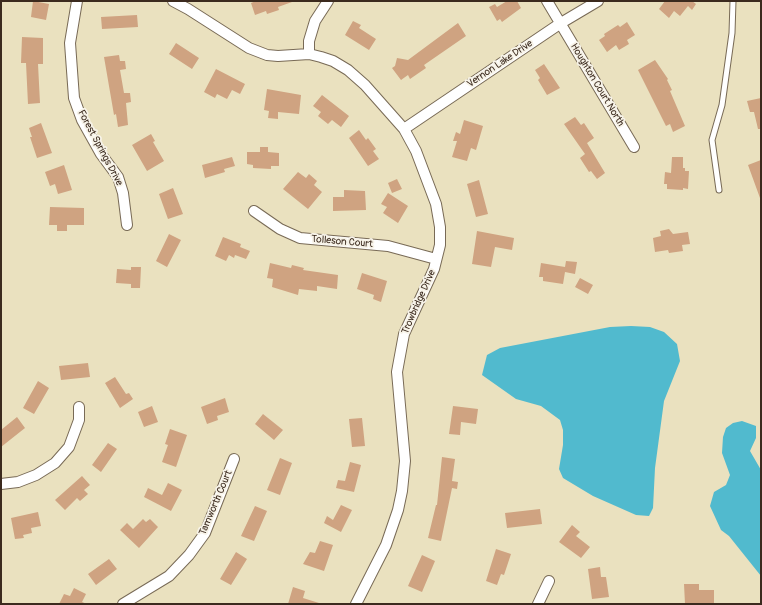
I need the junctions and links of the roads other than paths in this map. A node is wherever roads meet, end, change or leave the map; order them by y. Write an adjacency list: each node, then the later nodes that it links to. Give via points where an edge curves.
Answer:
1 (77, 1): 13 (street, Forest Springs Drive, via 70,43 74,98 82,120 101,154 118,177 124,193)
2 (173, 1): 8 (street, Trowbridge Drive, via 249,48 267,55)
3 (328, 1): 8 (street, via 315,21 309,41)
4 (547, 1): 7 (street, Houghton Court North)
5 (598, 1): 7 (street, Vernon Lake Drive)
6 (733, 1): 11 (lane, via 732,34 722,105 712,140)
7 (561, 23): 9 (street, Vernon Lake Drive); 10 (street, Houghton Court North)
8 (309, 54): 9 (street, Trowbridge Drive, via 333,61 348,70)
9 (404, 129): 14 (street, Trowbridge Drive, via 416,150 436,204 440,227 440,245)
10 (634, 147)
11 (719, 190)
12 (254, 210): 14 (street, Tolleson Court, via 280,229 300,238 388,246)
13 (127, 225)
14 (436, 259): 19 (street, Trowbridge Drive, via 434,269 404,334 398,361 405,461 402,491 386,545)
15 (79, 407): 17 (street, via 79,420 69,446 55,463 36,475 18,482)
16 (234, 459): 20 (street, Tamworth Court, via 205,533 189,556 169,576)
17 (1, 484)
18 (549, 581): 21 (street)
19 (361, 603)
20 (123, 604)
21 (538, 604)

